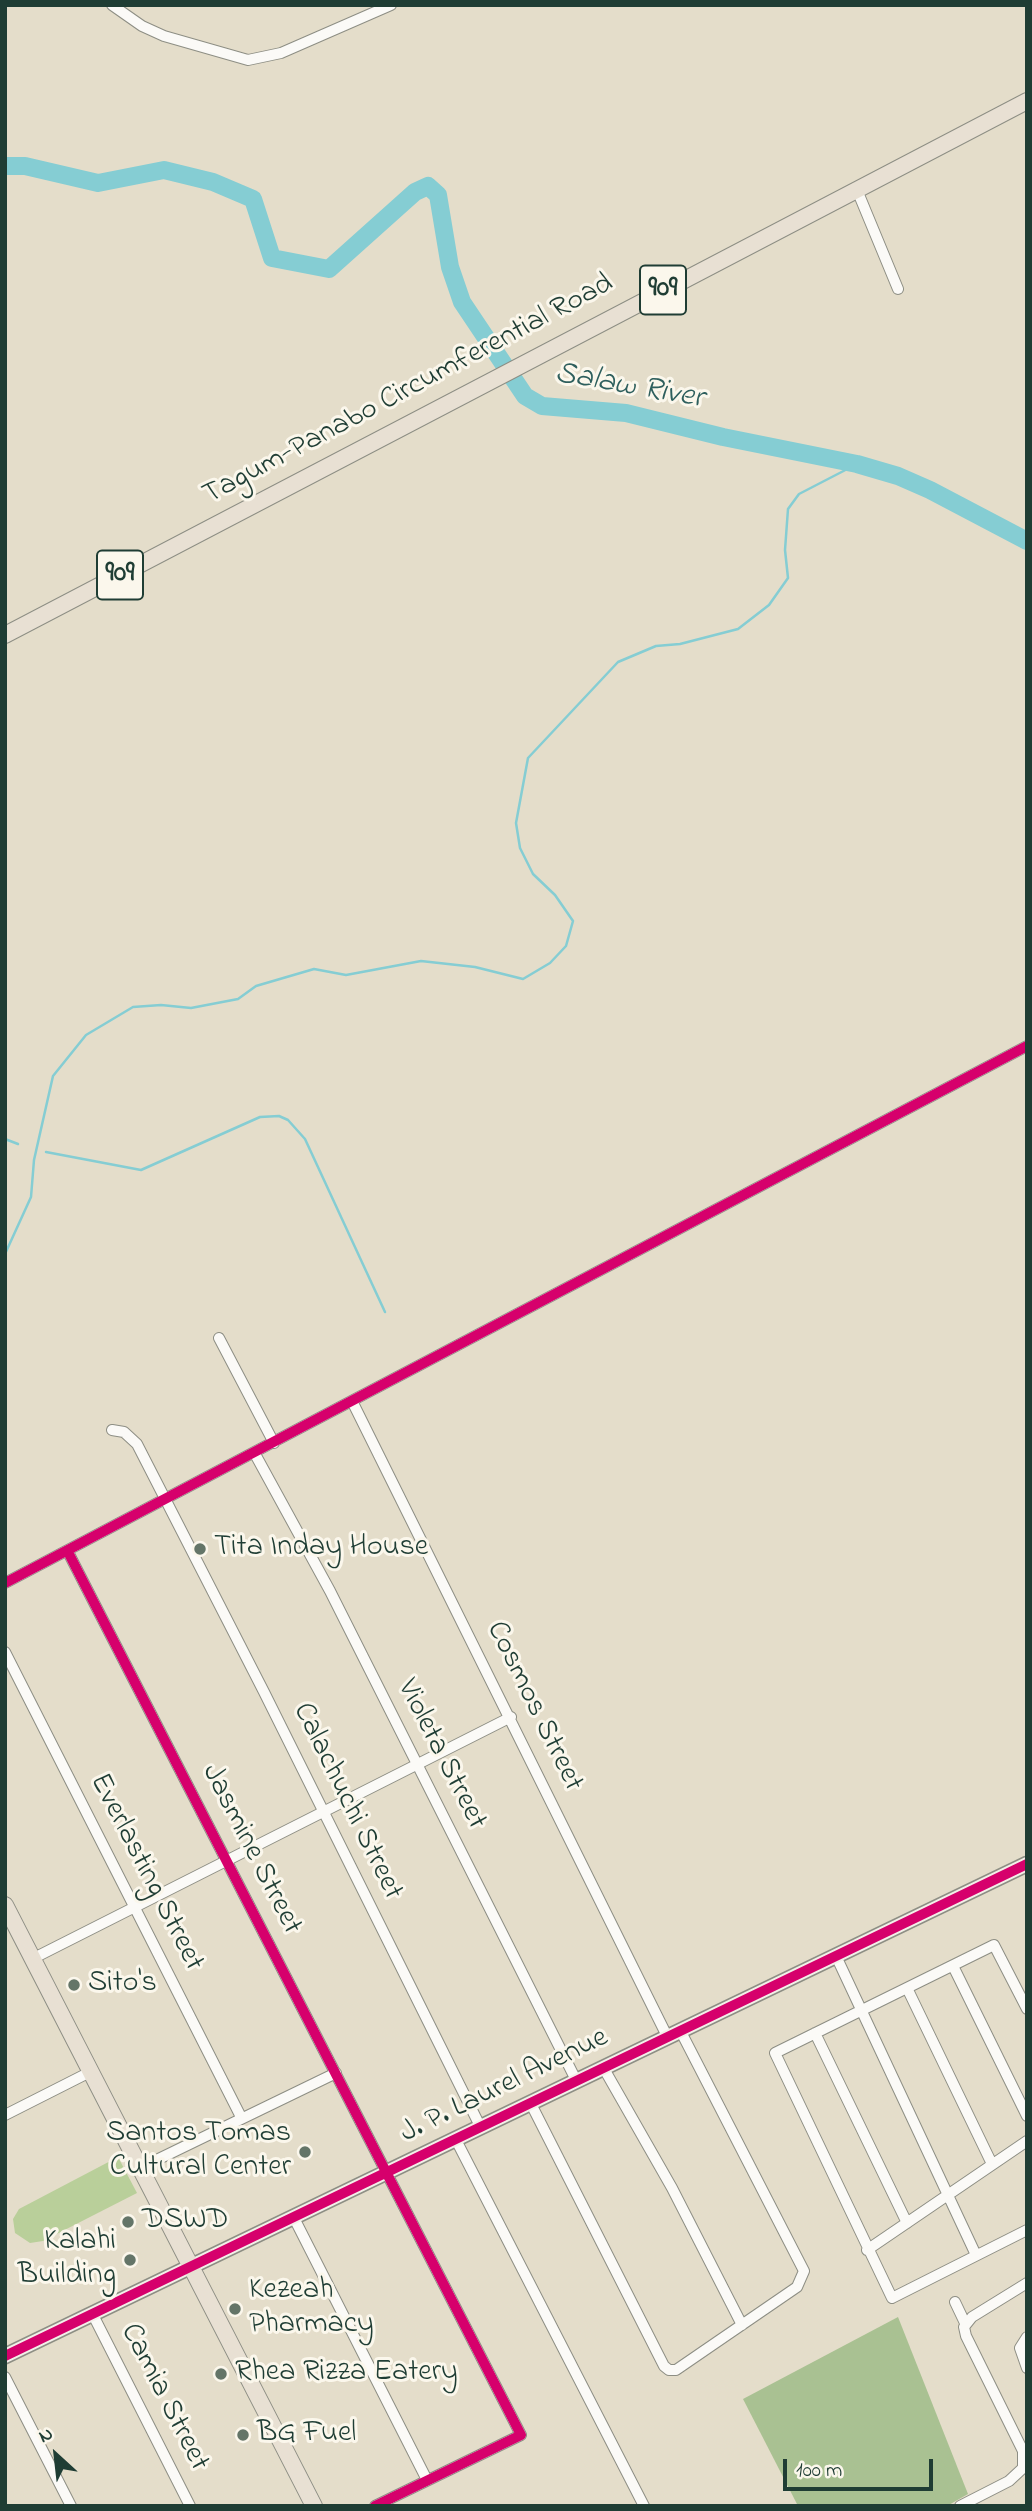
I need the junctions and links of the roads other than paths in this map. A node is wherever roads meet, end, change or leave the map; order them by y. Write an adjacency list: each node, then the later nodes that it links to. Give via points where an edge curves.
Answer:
1 (112, 5): 2 (street, via 164,36 248,60 281,53)
2 (391, 5)
3 (1027, 102): 4 (main road, Tagum-Panabo Circumferential Road / 909)
4 (857, 190): 5 (street); 6 (main road, Tagum-Panabo Circumferential Road / 909)
5 (898, 289)
6 (5, 635)
7 (1027, 1046): 9 (street)
8 (219, 1338): 11 (street)
9 (352, 1401): 11 (street); 17 (street, Cosmos Street)
10 (112, 1430): 13 (street, Calachuchi Street, via 124,1432 137,1444)
11 (274, 1443): 12 (street)
12 (255, 1454): 13 (street); 18 (street, Violeta Street)
13 (166, 1501): 14 (street); 19 (street, Calachuchi Street)
14 (68, 1552): 15 (street); 20 (street, Jasmine Street)
15 (5, 1583)
16 (5, 1652): 23 (street, Everlasting Street)
17 (511, 1717): 18 (street); 30 (street, Cosmos Street)
18 (416, 1763): 19 (street); 35 (street, Violeta Street)
19 (323, 1811): 20 (street); 40 (street, Calachuchi Street)
20 (229, 1860): 23 (street); 34 (street, Jasmine Street)
21 (1027, 1864): 24 (street, J. P. Laurel Avenue)
22 (5, 1905): 25 (main road)
23 (134, 1908): 25 (street); 39 (street, Everlasting Street)
24 (836, 1956): 29 (street); 30 (street, J. P. Laurel Avenue)
25 (32, 1959): 33 (main road)
26 (953, 1966): 27 (street); 28 (street, via 994,1945); 38 (street)
27 (907, 1989): 29 (street); 43 (street)
28 (1027, 2009)
29 (862, 2011): 31 (street); 46 (street)
30 (673, 2033): 32 (street, J. P. Laurel Avenue); 57 (street, Cosmos Street, via 804,2271 797,2287)
31 (815, 2033): 48 (street); 50 (street, via 775,2053)
32 (603, 2067): 35 (street, J. P. Laurel Avenue); 57 (street)
33 (90, 2072): 37 (street); 44 (main road)
34 (336, 2073): 39 (street); 45 (street, Jasmine Street)
35 (576, 2080): 36 (street, J. P. Laurel Avenue)
36 (530, 2102): 40 (street, J. P. Laurel Avenue); 57 (street, via 667,2369 676,2370)
37 (5, 2115)
38 (1027, 2116)
39 (241, 2117): 44 (street)
40 (480, 2126): 41 (street, J. P. Laurel Avenue)
41 (455, 2138): 45 (street, J. P. Laurel Avenue); 68 (street)
42 (1027, 2141): 43 (street)
43 (992, 2164): 46 (street)
44 (140, 2168): 52 (main road)
45 (386, 2171): 47 (street, J. P. Laurel Avenue); 63 (street, Jasmine Street, via 521,2435)
46 (948, 2194): 48 (street); 51 (street)
47 (293, 2216): 52 (street, J. P. Laurel Avenue); 63 (street)
48 (907, 2223): 50 (street)
49 (1027, 2230): 51 (street)
50 (867, 2250): 51 (street, via 892,2298)
51 (976, 2255)
52 (190, 2265): 55 (street, J. P. Laurel Avenue); 66 (main road)
53 (1027, 2283): 56 (street)
54 (955, 2302): 56 (street)
55 (92, 2313): 59 (street, J. P. Laurel Avenue); 65 (street, Camia Street)
56 (965, 2323): 62 (street, via 965,2336)
57 (742, 2325)
58 (1027, 2337): 60 (street, via 1020,2348)
59 (5, 2356)
60 (1027, 2368)
61 (5, 2377): 64 (street)
62 (1025, 2450): 69 (street, via 1018,2474)
63 (427, 2480): 67 (street)
64 (71, 2506)
65 (190, 2506)
66 (314, 2506)
67 (375, 2506)
68 (644, 2506)
69 (960, 2506)

